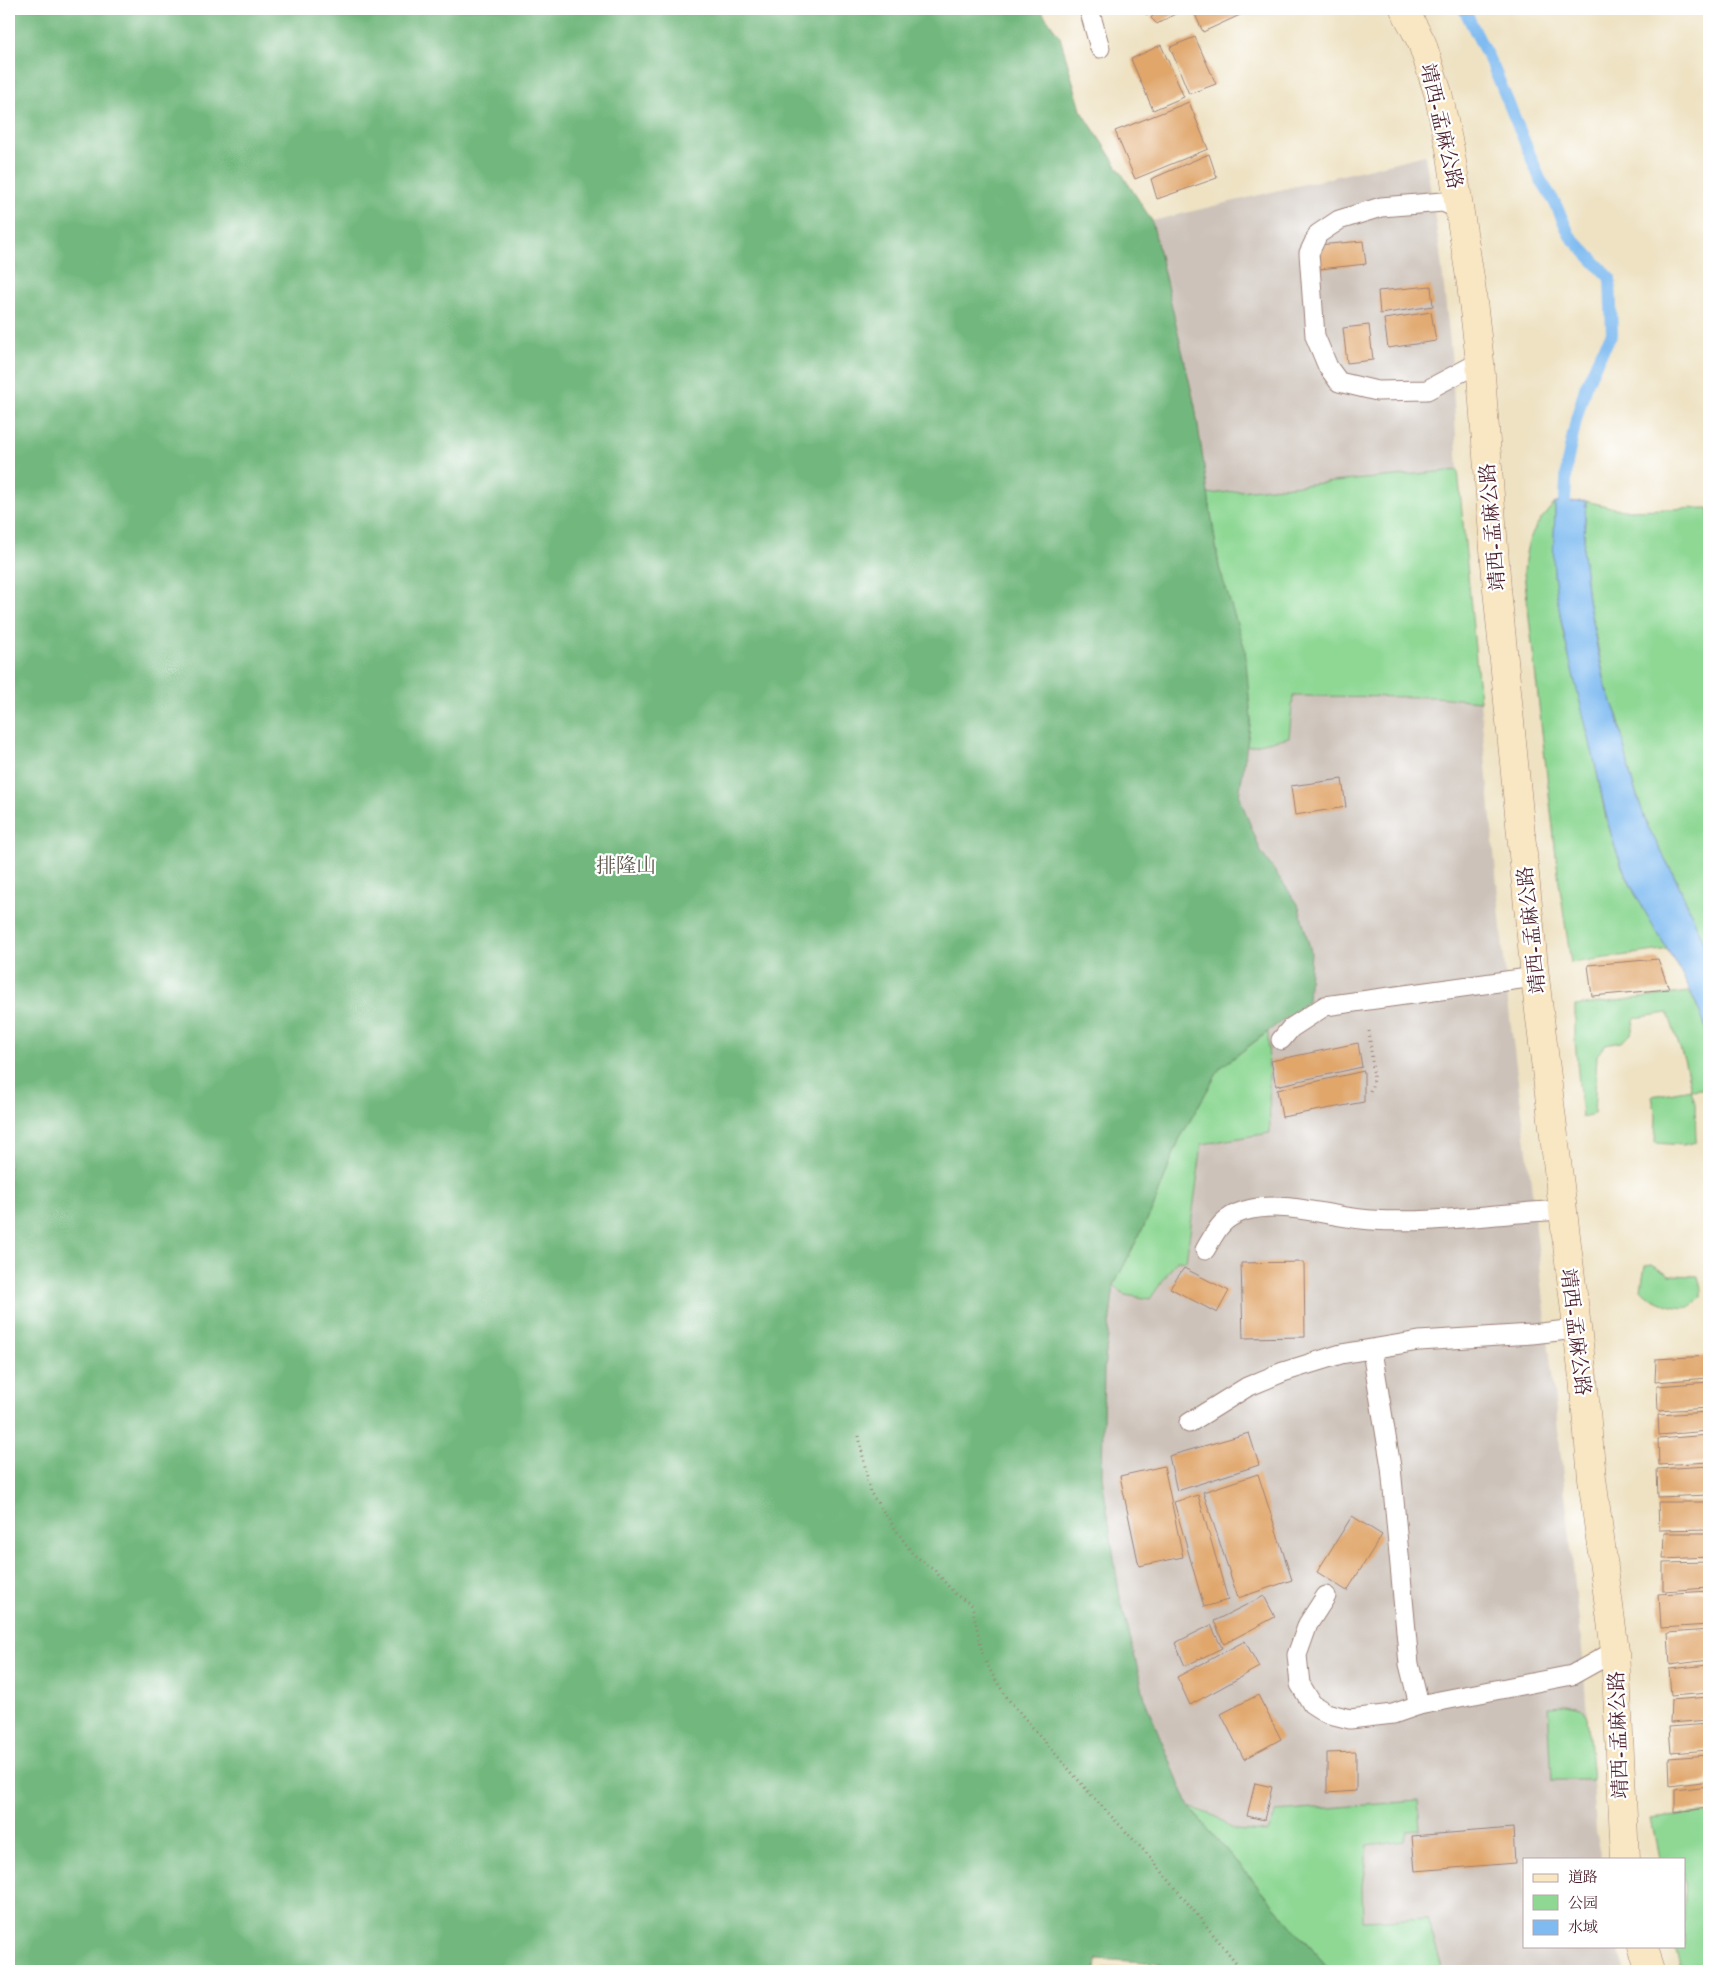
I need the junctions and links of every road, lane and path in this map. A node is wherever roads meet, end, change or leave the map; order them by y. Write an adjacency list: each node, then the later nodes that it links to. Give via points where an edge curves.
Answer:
1 (1089, 9): 3 (lane)
2 (1404, 9): 4 (main road, 靖西-孟麻公路, via 1422,43 1438,93)
3 (1100, 48)
4 (1460, 210): 5 (main road, 靖西-孟麻公路); 5 (lane, via 1443,202 1381,207 1339,220 1318,234 1309,253 1315,336 1339,382 1377,391 1427,390)
5 (1480, 362): 6 (main road, 靖西-孟麻公路, via 1497,589)
6 (1535, 977): 7 (lane); 10 (main road, 靖西-孟麻公路)
7 (1373, 1001): 8 (lane, via 1325,1006 1291,1028); 9 (path, via 1375,1013 1369,1031 1374,1080)
8 (1281, 1040)
9 (1369, 1094)
10 (1562, 1210): 11 (lane, via 1411,1221 1371,1220 1271,1207 1243,1211 1221,1222); 12 (main road, 靖西-孟麻公路)
11 (1205, 1250)
12 (1576, 1329): 13 (lane, via 1419,1341); 17 (main road, 靖西-孟麻公路)
13 (1372, 1351): 14 (lane, via 1341,1354 1283,1372 1247,1387); 18 (lane, via 1391,1467 1409,1664)
14 (1189, 1423)
15 (859, 1436): 21 (path, via 870,1492 912,1553 935,1571 956,1595 972,1604 983,1656 1008,1698 1093,1798 1150,1857)
16 (1326, 1596): 18 (lane, via 1308,1624 1298,1655 1300,1684 1312,1704 1326,1713 1350,1719 1393,1714)
17 (1615, 1652): 18 (lane, via 1572,1675); 19 (main road, 靖西-孟麻公路)
18 (1418, 1704)
19 (1625, 1858)
20 (1643, 1948): 22 (main road)
21 (1243, 1971)
22 (1650, 1971)

